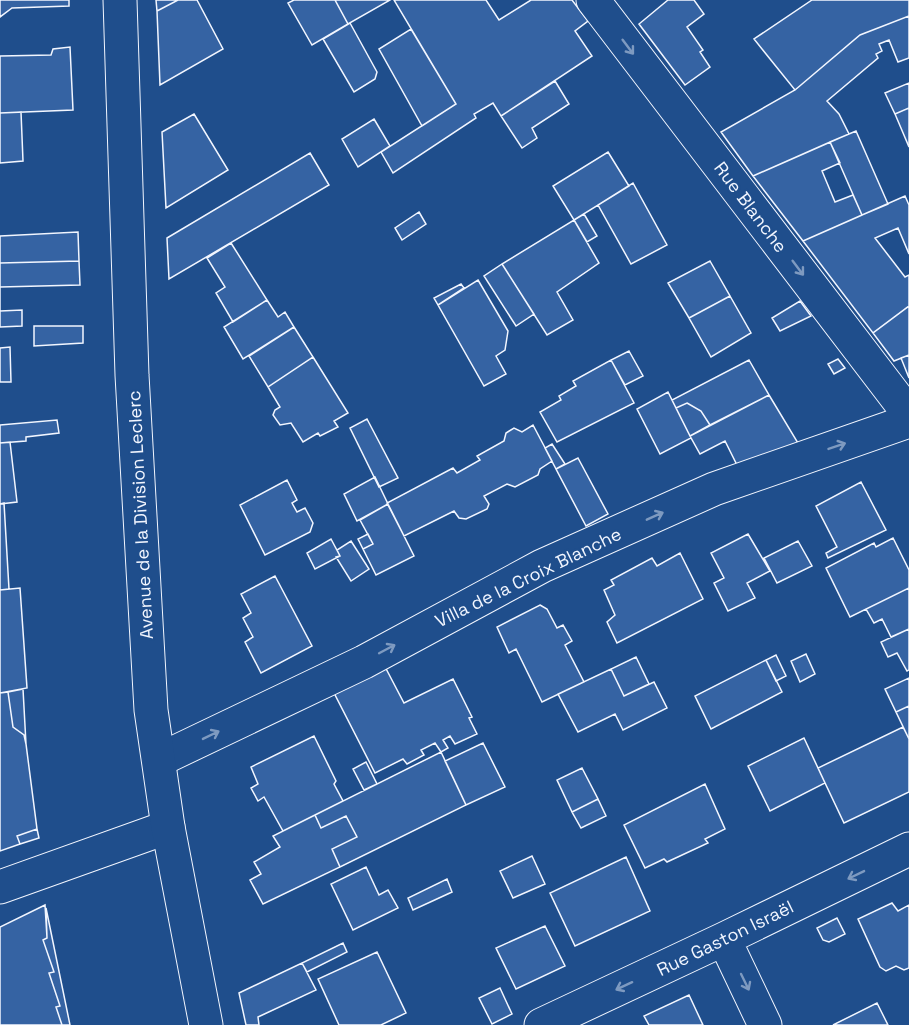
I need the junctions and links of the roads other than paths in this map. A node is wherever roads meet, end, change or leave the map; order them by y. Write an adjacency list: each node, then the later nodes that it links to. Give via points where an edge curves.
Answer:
1 (120, 0): 5 (street, Avenue de la Division Leclerc, via 132,375 151,710)
2 (593, 0): 3 (street, Rue Blanche, one-way to 3)
3 (909, 414)
4 (909, 421): 5 (street, Villa de la Croix Blanche, one-way to 4, via 364,662 542,566 714,489)
5 (159, 760): 6 (street, Avenue de la Division Leclerc)
6 (168, 827): 8 (street); 10 (street, Avenue de la Division Leclerc)
7 (909, 849): 9 (street, Rue Gaston Israël, one-way to 9)
8 (0, 887)
9 (724, 939): 11 (street, Rue Gaston Israël, one-way to 11); 12 (street, one-way to 12)
10 (206, 1025)
11 (541, 1025)
12 (765, 1025)

